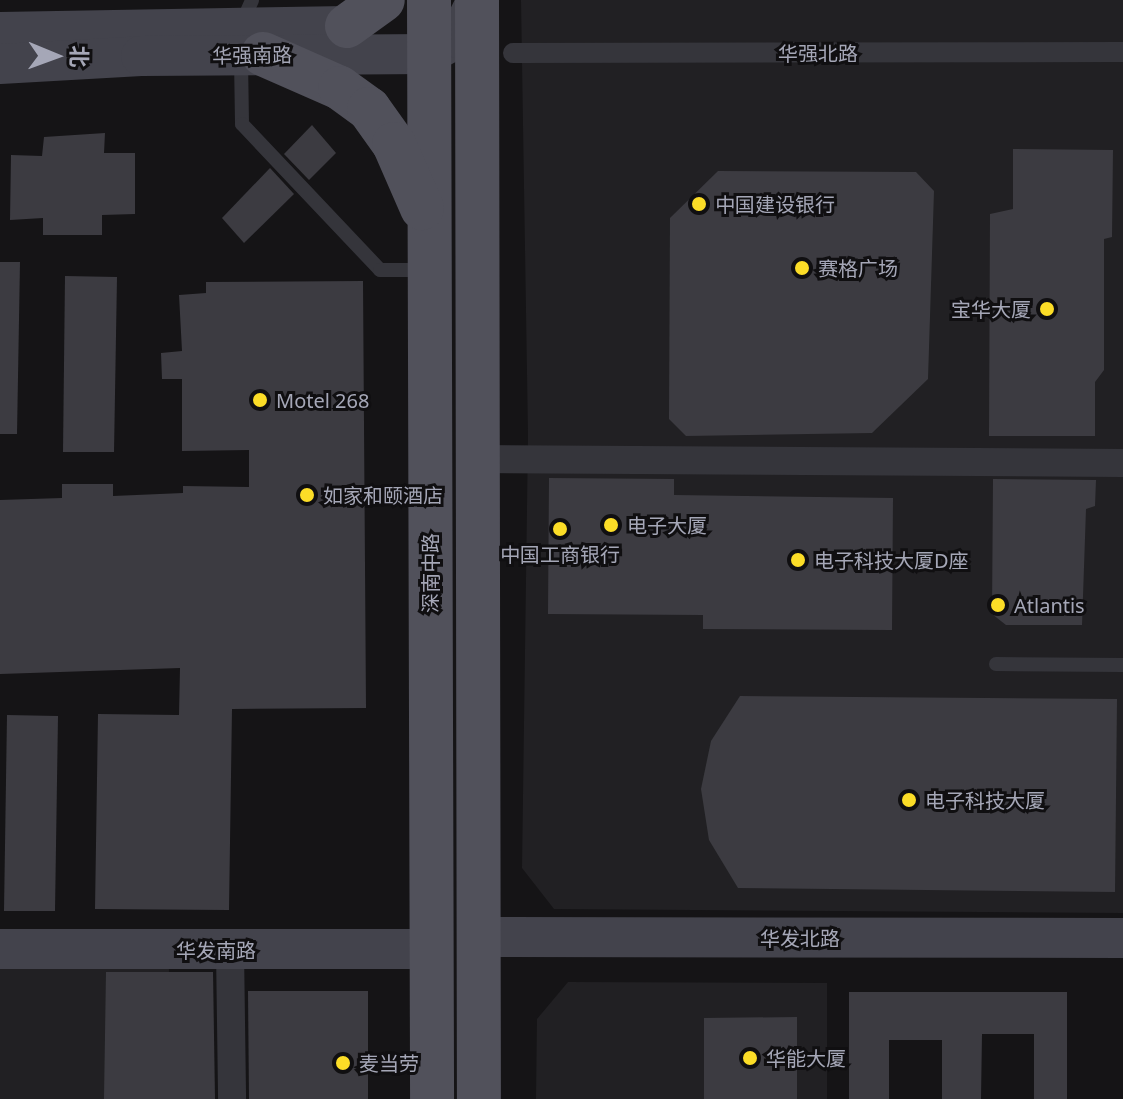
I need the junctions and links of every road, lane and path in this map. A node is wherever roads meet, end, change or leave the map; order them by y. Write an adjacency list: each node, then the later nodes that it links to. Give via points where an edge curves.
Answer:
1 (383, 0): 4 (main road)
2 (429, 0): 9 (main road, 深南中路)
3 (477, 0): 9 (main road, via 458,38); 12 (main road)
4 (347, 26): 5 (main road, 华强南路)
5 (248, 27): 6 (main road, 华强南路); 9 (main road, 华强南路); 10 (main road, 华强南路); 11 (main road, via 369,109 405,166); 11 (lane, via 242,124 380,270)
6 (0, 32)
7 (1123, 52): 8 (street, 华强北路)
8 (513, 53)
9 (428, 54): 11 (main road, 深南中路)
10 (0, 64)
11 (429, 250): 19 (main road, 深南中路)
12 (476, 459): 13 (street); 17 (main road)
13 (1123, 463)
14 (996, 664): 15 (lane)
15 (1123, 665)
16 (1123, 938): 17 (main road, 华发北路)
17 (478, 947): 21 (main road, 华发北路); 24 (main road)
18 (0, 949): 20 (main road, 华发南路)
19 (432, 949): 20 (main road, 华发南路); 23 (main road, 深南中路)
20 (230, 950): 22 (street)
21 (1123, 962)
22 (232, 1099)
23 (432, 1099)
24 (479, 1099)

